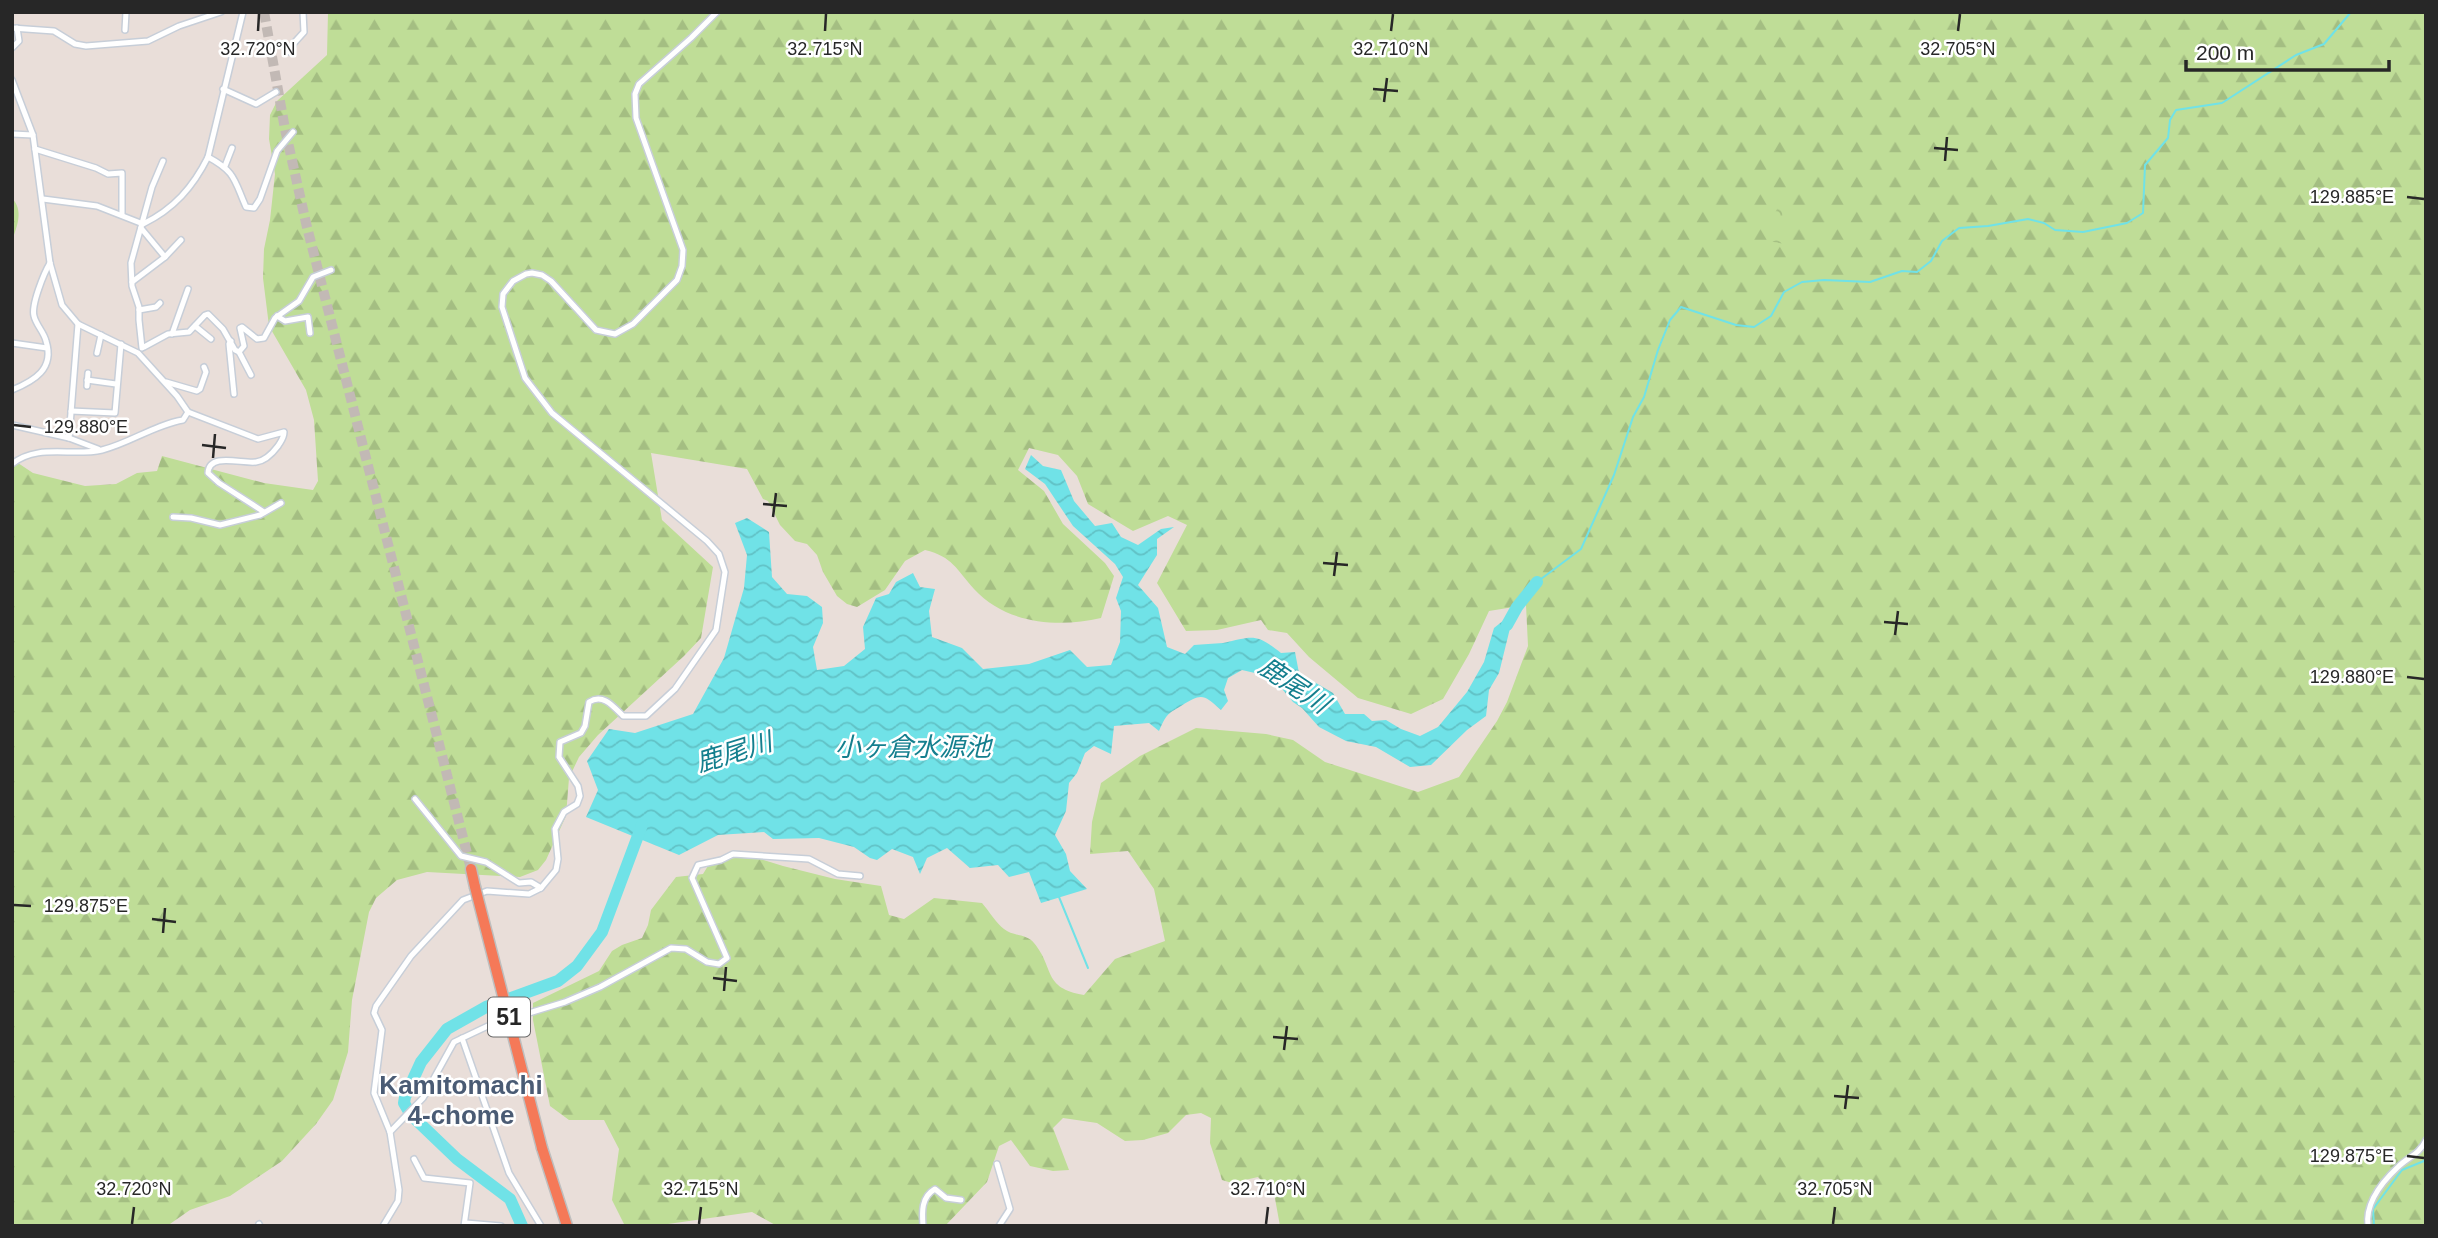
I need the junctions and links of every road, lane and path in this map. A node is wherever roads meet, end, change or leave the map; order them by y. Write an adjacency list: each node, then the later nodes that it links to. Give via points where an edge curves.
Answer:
1 (126, 12): 9 (street)
2 (189, 12): 7 (street)
3 (221, 12): 7 (street)
4 (243, 12): 13 (street)
5 (303, 12): 11 (street, via 304,32)
6 (717, 12): 68 (street, via 639,84 635,94 636,118 683,250 677,280 633,324 615,334 596,330 542,275 519,276 503,294 502,307 525,378 551,413 708,541 725,572 716,630 675,689 646,716 623,716 603,698 596,698 589,702 581,733 559,743 559,757 580,796 555,829 556,870)
7 (192, 21): 8 (street, via 148,41 86,46 54,31)
8 (15, 28): 10 (street, via 19,41)
9 (125, 30)
10 (12, 48)
11 (290, 52)
12 (12, 80): 17 (street)
13 (223, 89): 14 (street, via 256,104); 20 (street)
14 (276, 92)
15 (293, 132): 22 (street, via 277,151 254,208 246,207)
16 (12, 134): 17 (street)
17 (33, 135): 19 (street)
18 (232, 148): 22 (street)
19 (36, 149): 23 (street); 24 (street, via 108,174 122,173)
20 (208, 157): 22 (street); 25 (street, via 177,202)
21 (163, 161): 25 (street)
22 (225, 166)
23 (43, 199): 24 (street, via 87,204); 28 (street)
24 (122, 215): 25 (street)
25 (142, 226): 27 (street); 30 (street, via 131,263)
26 (181, 240): 27 (street)
27 (166, 257): 30 (street)
28 (50, 263): 35 (street, via 61,305); 45 (street, via 33,315)
29 (331, 270): 34 (street, via 313,277 299,301)
30 (132, 282): 33 (street)
31 (188, 289): 38 (street)
32 (160, 303): 33 (street)
33 (139, 310): 44 (street)
34 (276, 316): 37 (street, via 285,321 308,317); 46 (street, via 261,340 240,328 244,346)
35 (78, 324): 39 (street); 56 (street)
36 (195, 326): 38 (street); 40 (street); 41 (street, via 208,314)
37 (310, 333)
38 (172, 334): 44 (street)
39 (102, 335): 43 (street); 47 (street)
40 (211, 339)
41 (231, 341): 46 (street); 55 (street)
42 (12, 343): 45 (street)
43 (121, 344): 48 (street); 53 (street)
44 (144, 347): 48 (street)
45 (47, 348): 54 (street, via 46,364 37,379)
46 (239, 352): 50 (street)
47 (97, 353)
48 (138, 353): 52 (street)
49 (204, 367): 52 (street, via 197,391)
50 (251, 375)
51 (87, 380): 53 (street)
52 (164, 382): 57 (street)
53 (116, 384): 56 (street, via 115,413)
54 (12, 390)
55 (233, 394)
56 (71, 411): 59 (street)
57 (188, 412): 60 (street, via 183,420); 63 (street, via 258,439 284,432 270,456 258,462 219,460 208,468 219,483)
58 (12, 425): 59 (street)
59 (69, 438): 60 (street)
60 (101, 450): 61 (street, via 44,452)
61 (12, 464)
62 (281, 503): 63 (street)
63 (264, 512): 64 (street, via 220,525)
64 (173, 517)
65 (415, 799): 68 (street, via 461,856 486,862 519,883 531,882)
66 (471, 869): 79 (highway, 51, bridge, via 542,1148)
67 (860, 876): 69 (street, via 838,874 809,859 733,854 698,865 692,878 727,958 719,964 686,949 671,948 600,987)
68 (541, 888): 70 (street, via 523,895 487,891 463,900 378,999 374,1013 382,1030 374,1093)
69 (462, 1038): 70 (street, via 449,1048 413,1111); 78 (street, via 509,1174)
70 (390, 1132): 76 (street, via 399,1190 398,1201)
71 (2426, 1140): 82 (street, via 2414,1156 2398,1166 2370,1204)
72 (414, 1159): 75 (street, via 424,1178 470,1183)
73 (997, 1164): 81 (street, via 1010,1209)
74 (961, 1200): 80 (street, via 946,1198 934,1189 929,1192 922,1207)
75 (465, 1224): 77 (street)
76 (383, 1226)
77 (501, 1226)
78 (541, 1226)
79 (567, 1226)
80 (923, 1226)
81 (999, 1226)
82 (2368, 1226)

